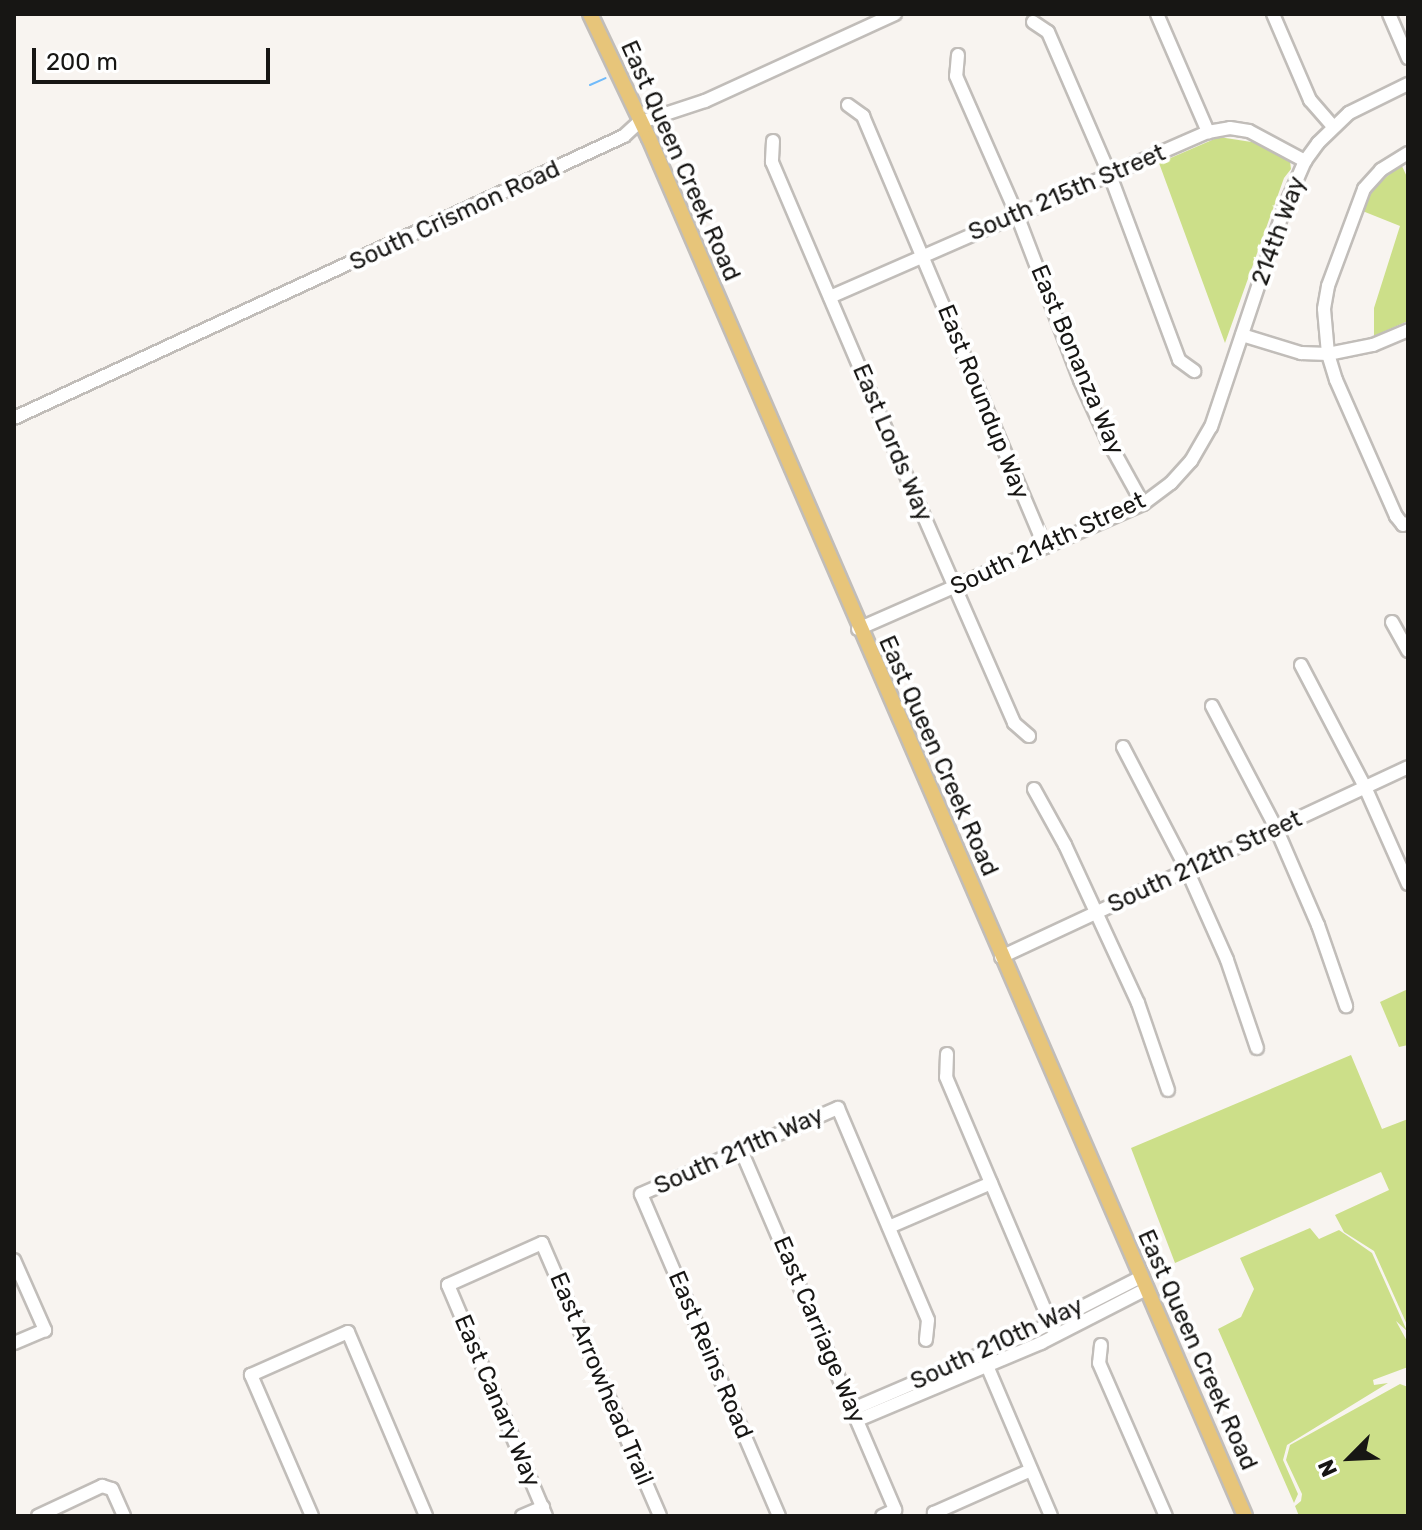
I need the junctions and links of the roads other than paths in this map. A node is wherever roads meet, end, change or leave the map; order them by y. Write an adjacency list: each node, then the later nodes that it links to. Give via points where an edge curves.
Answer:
1 (590, 14): 11 (main road, East Queen Creek Road)
2 (895, 14): 11 (street, South Crismon Road, via 705,101)
3 (1157, 14): 13 (street)
4 (1273, 14): 12 (street, via 1310,100)
5 (1389, 14): 8 (street)
6 (1033, 22): 17 (street, via 1048,32)
7 (958, 55): 18 (street, East Bonanza Way, via 956,76)
8 (1408, 58)
9 (1408, 84): 12 (street, 214th Way, via 1367,102)
10 (848, 105): 19 (street, East Roundup Way, via 863,116)
11 (638, 123): 25 (street, South Crismon Road, via 624,136 502,194); 31 (main road, East Queen Creek Road)
12 (1333, 126): 16 (street, 214th Way)
13 (1208, 132): 16 (street, South 215th Street, via 1249,131); 17 (street, South 215th Street)
14 (773, 141): 20 (street, East Lords Way, via 772,162)
15 (1408, 153): 23 (street, via 1381,170 1354,207 1328,286)
16 (1305, 161): 22 (street, 214th Way)
17 (1110, 175): 18 (street, South 215th Street); 24 (street, via 1179,360)
18 (1017, 215): 19 (street, South 215th Street); 26 (street, East Bonanza Way, via 1080,380)
19 (924, 256): 20 (street, South 215th Street); 28 (street, East Roundup Way)
20 (830, 297): 29 (street, East Lords Way)
21 (1408, 330): 23 (street, via 1373,345)
22 (1242, 335): 23 (street, via 1301,353); 26 (street, South 214th Street, via 1211,427 1191,461)
23 (1328, 354): 27 (street)
24 (1194, 371)
25 (14, 418)
26 (1143, 504): 28 (street, South 214th Street)
27 (1405, 524)
28 (1045, 547): 29 (street, South 214th Street)
29 (955, 588): 31 (street, South 214th Street); 35 (street, East Lords Way, via 1014,723)
30 (1392, 622): 32 (street)
31 (858, 629): 44 (main road, East Queen Creek Road)
32 (1408, 651)
33 (1301, 665): 38 (street)
34 (1212, 706): 40 (street)
35 (1029, 736)
36 (1123, 747): 41 (street)
37 (1408, 767): 38 (street, South 212th Street)
38 (1365, 787): 40 (street, South 212th Street); 42 (street)
39 (1034, 789): 43 (street)
40 (1276, 828): 41 (street, South 212th Street); 45 (street)
41 (1187, 870): 43 (street, South 212th Street); 46 (street, via 1227,960)
42 (1408, 884)
43 (1097, 912): 44 (street, South 212th Street); 48 (street, via 1138,1003)
44 (1001, 957): 55 (main road, East Queen Creek Road)
45 (1346, 1006)
46 (1257, 1048)
47 (947, 1054): 50 (street, via 946,1077)
48 (1168, 1090)
49 (741, 1150): 51 (street, South 211th Way); 52 (street, South 211th Way, via 838,1108); 61 (street, East Carriage Way)
50 (991, 1183): 52 (street); 56 (street)
51 (641, 1194): 72 (street, East Reins Road)
52 (889, 1227): 57 (street, via 928,1320)
53 (542, 1243): 63 (street, East Canary Way, via 448,1285); 71 (street, East Arrowhead Trail)
54 (14, 1260): 58 (street, via 45,1330)
55 (1143, 1283): 56 (street, South 210th Way); 75 (main road, East Queen Creek Road)
56 (1053, 1330): 60 (street, South 210th Way)
57 (926, 1340)
58 (14, 1343)
59 (1101, 1345): 65 (street, via 1099,1363)
60 (984, 1360): 61 (street, South 210th Way); 62 (street)
61 (855, 1415): 73 (street, East Carriage Way, via 895,1510)
62 (1031, 1470): 64 (street); 74 (street)
63 (544, 1512): 70 (street)
64 (935, 1514)
65 (1162, 1515)
66 (38, 1516): 67 (street, via 107,1486)
67 (124, 1516)
68 (312, 1516): 69 (street, via 251,1375 348,1332)
69 (426, 1516)
70 (522, 1516)
71 (660, 1516)
72 (779, 1516)
73 (882, 1516)
74 (1051, 1516)
75 (1245, 1516)

